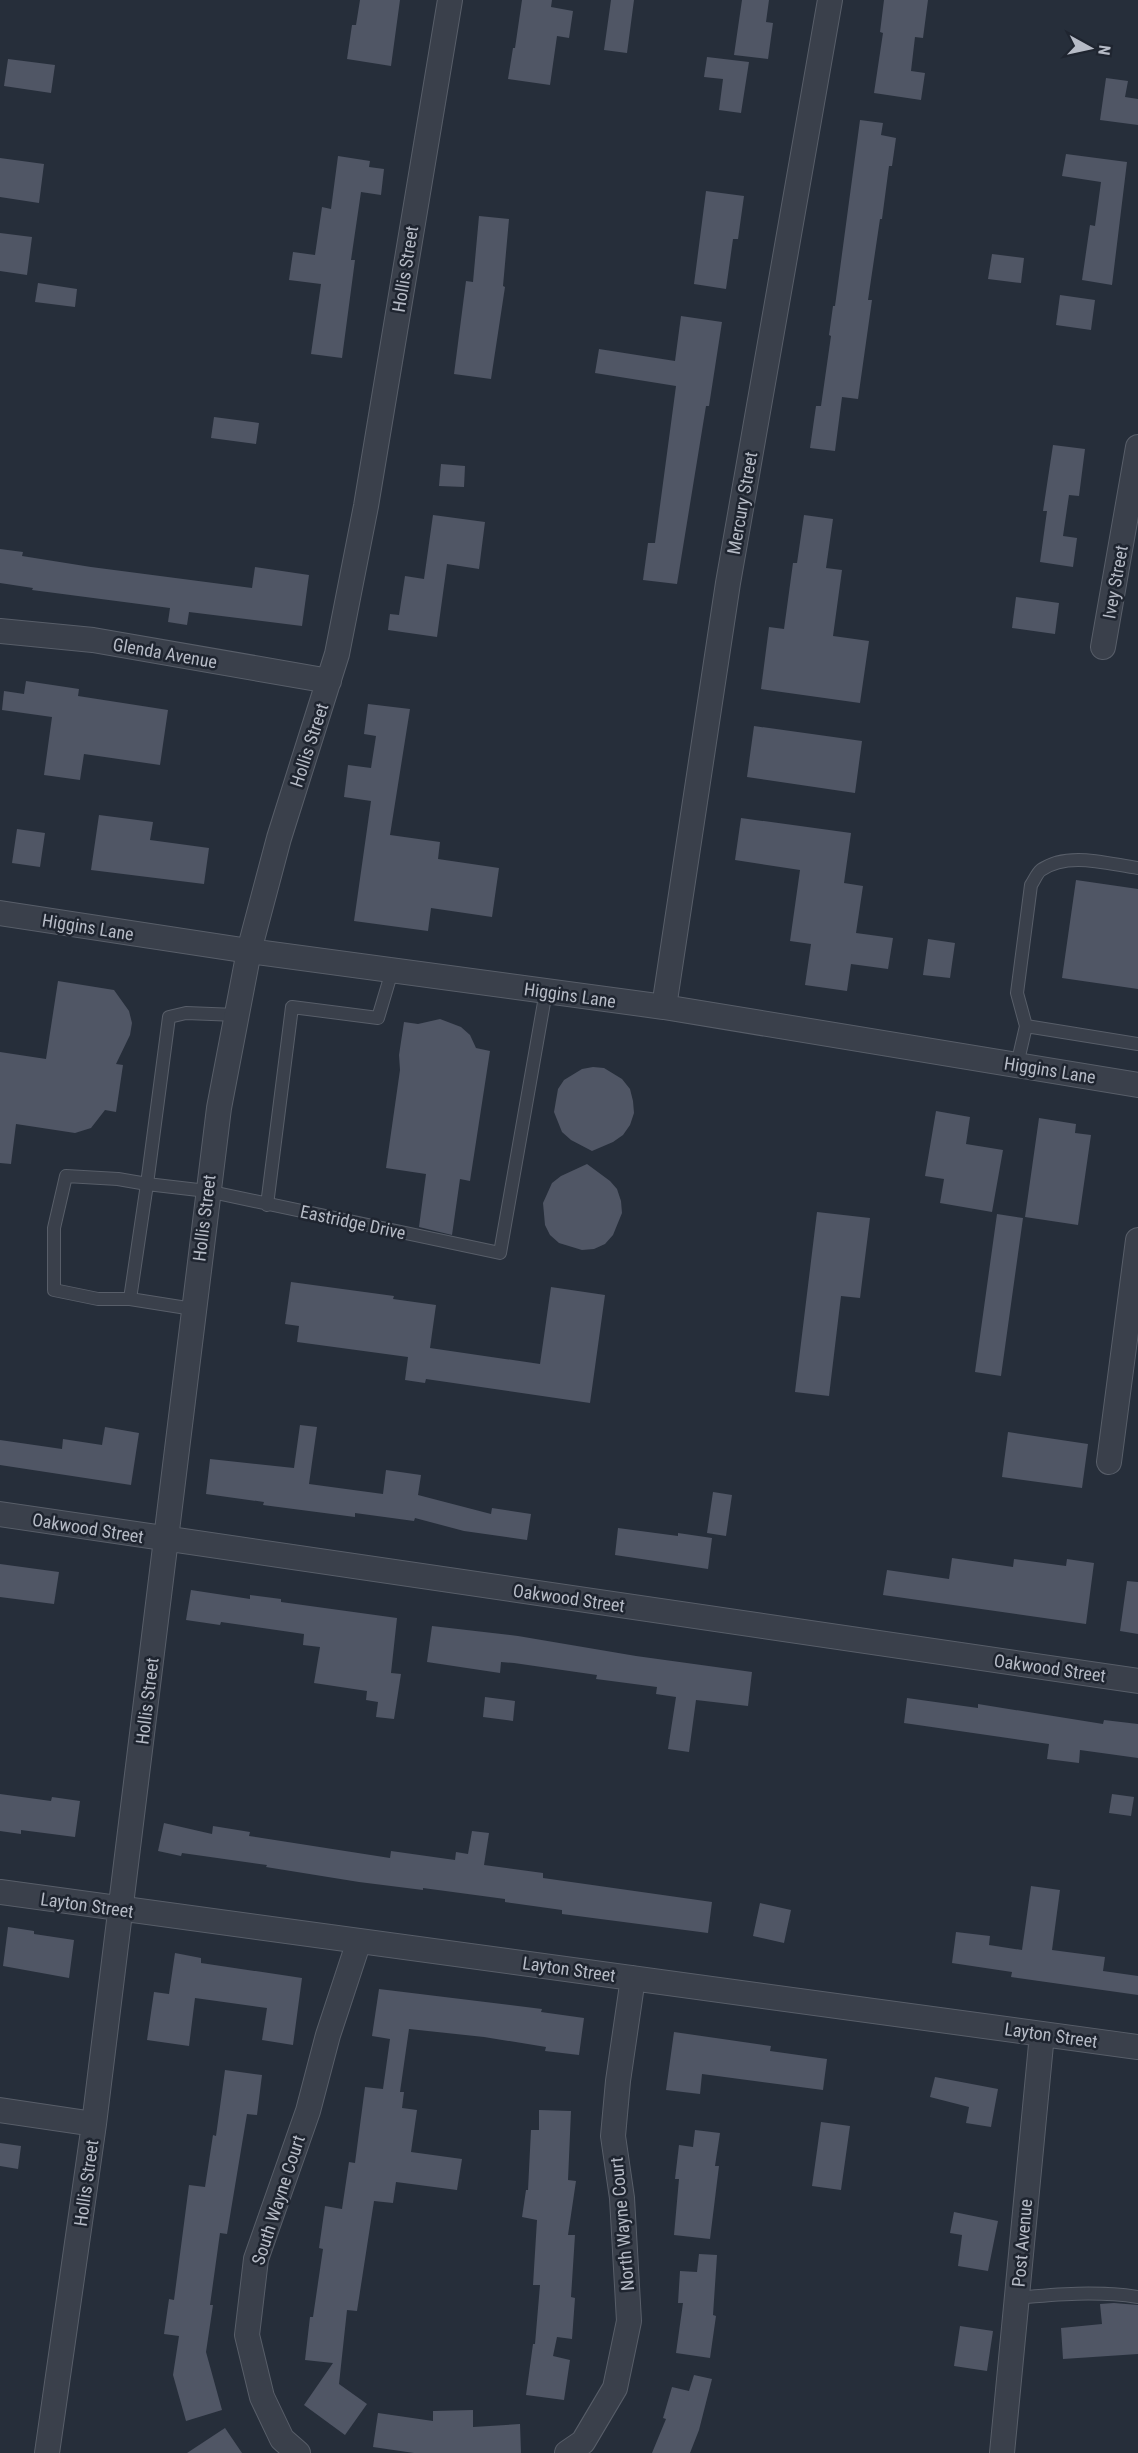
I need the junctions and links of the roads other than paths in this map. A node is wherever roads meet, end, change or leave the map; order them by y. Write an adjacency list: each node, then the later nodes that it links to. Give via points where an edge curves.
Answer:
1 (450, 0): 6 (street, Hollis Street, via 366,506)
2 (830, 0): 12 (street, Mercury Street, via 728,582)
3 (1138, 447): 5 (street, Ivey Street)
4 (0, 631): 6 (street, Glenda Avenue, via 93,640)
5 (1103, 647)
6 (329, 681): 9 (street, Hollis Street, via 279,838)
7 (1138, 868): 14 (lane, via 1078,860 1040,870 1031,885 1017,993)
8 (0, 913): 9 (street, Higgins Lane)
9 (249, 951): 10 (street, Higgins Lane); 13 (street, Hollis Street)
10 (392, 971): 11 (street, Higgins Lane); 20 (lane, via 378,1018 292,1007)
11 (546, 991): 12 (street, Higgins Lane); 20 (lane, Eastridge Drive, via 500,1253)
12 (664, 1007): 16 (street, Higgins Lane)
13 (237, 1015): 18 (lane, via 186,1013 169,1017); 19 (street, Hollis Street)
14 (1026, 1026): 15 (lane); 16 (lane)
15 (1138, 1044)
16 (1017, 1065): 17 (street, Higgins Lane)
17 (1138, 1085)
18 (147, 1184): 19 (lane, Eastridge Drive); 22 (lane); 22 (lane, Eastridge Drive, via 66,1176 54,1228 54,1290 98,1299)
19 (207, 1191): 20 (lane, Eastridge Drive); 23 (street, Hollis Street)
20 (267, 1205)
21 (1138, 1240): 24 (street)
22 (130, 1299): 23 (lane)
23 (193, 1309): 26 (street, Hollis Street)
24 (1108, 1462)
25 (0, 1514): 26 (street, Oakwood Street)
26 (168, 1540): 27 (street, Oakwood Street); 29 (street, Hollis Street)
27 (1138, 1681)
28 (0, 1893): 29 (street, Layton Street)
29 (121, 1910): 30 (street, Layton Street); 35 (street, Hollis Street)
30 (359, 1941): 31 (street, Layton Street); 39 (street, South Wayne Court, via 308,2111 256,2259 247,2335 262,2397 282,2439)
31 (633, 1978): 32 (street, Layton Street); 40 (street, North Wayne Court, via 613,2136 622,2198 629,2321 615,2388 583,2442)
32 (1042, 2034): 33 (street, Layton Street); 37 (street, Post Avenue)
33 (1138, 2047)
34 (0, 2110): 35 (street)
35 (94, 2124): 38 (street, Hollis Street)
36 (1138, 2297): 37 (lane, via 1062,2293)
37 (1017, 2298): 41 (street, Post Avenue)
38 (47, 2453)
39 (298, 2453)
40 (567, 2453)
41 (1002, 2453)

